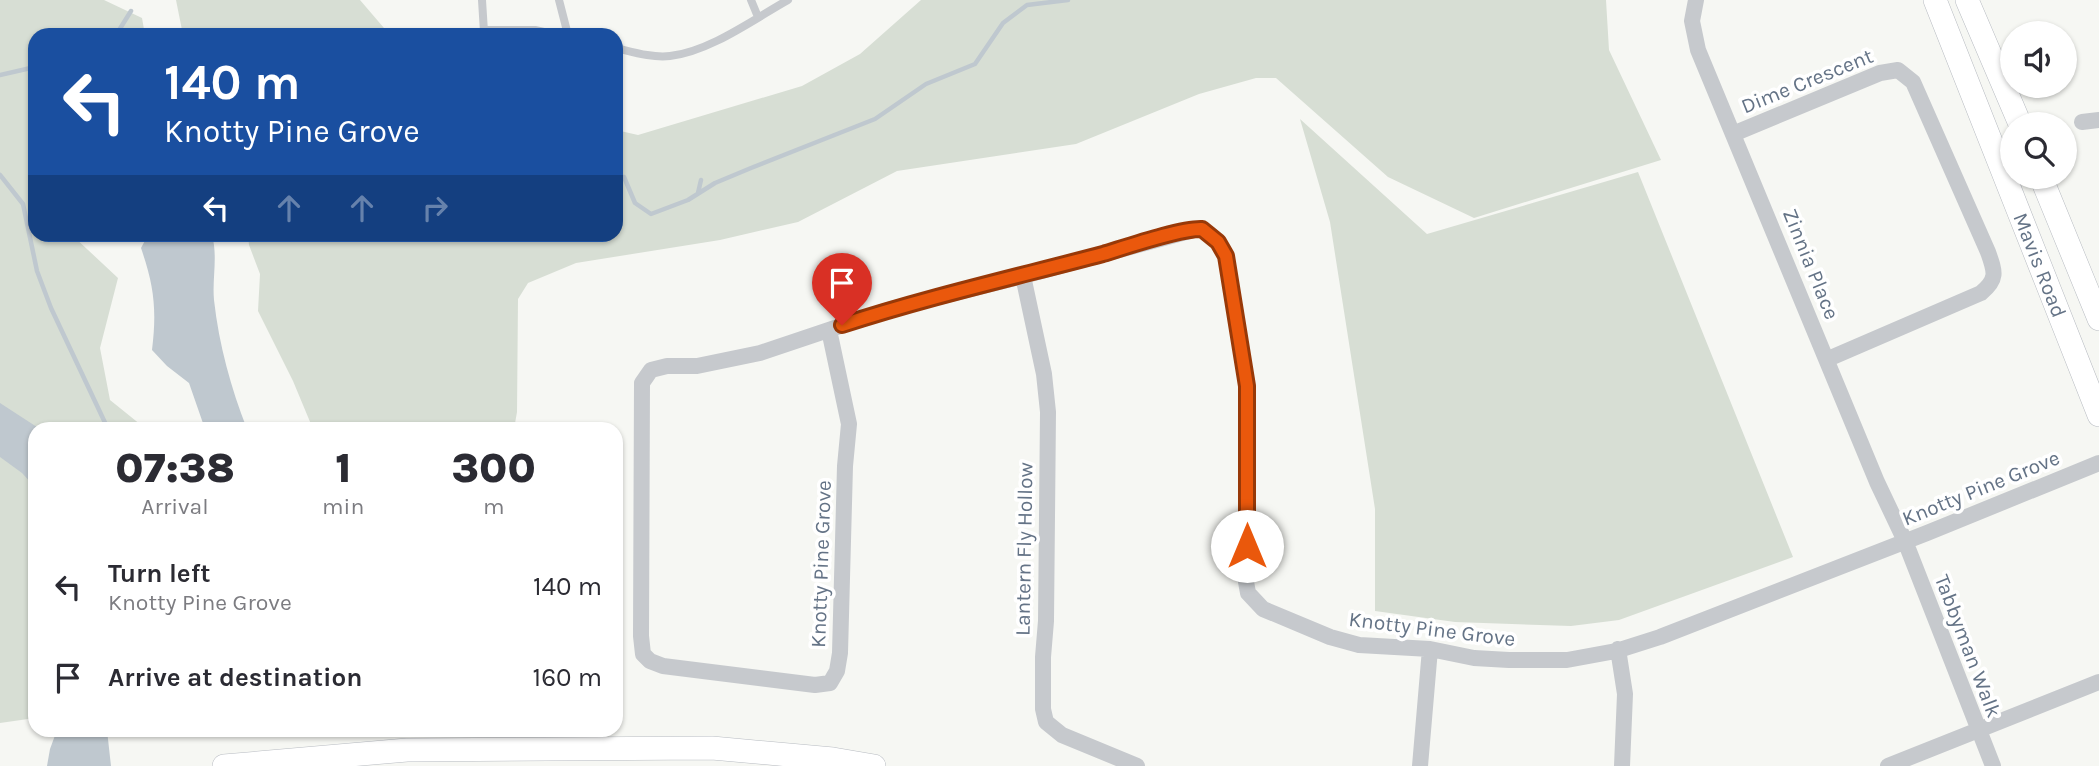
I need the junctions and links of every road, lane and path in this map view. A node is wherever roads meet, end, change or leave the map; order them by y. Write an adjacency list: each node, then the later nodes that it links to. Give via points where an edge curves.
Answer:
1 (482, 0): 9 (lane)
2 (559, 0): 10 (lane)
3 (751, 0): 8 (lane)
4 (788, 0): 8 (lane)
5 (1696, 0): 15 (street, Zinnia Place, via 1692,21 1698,50)
6 (1935, 0): 21 (main road, Mavis Road)
7 (1968, 0): 12 (main road)
8 (758, 17): 11 (lane, via 730,34 670,56)
9 (484, 28)
10 (566, 28)
11 (623, 50)
12 (2015, 112)
13 (2099, 120): 14 (street)
14 (2082, 122)
15 (1733, 134): 20 (street, Zinnia Place); 20 (street, Dime Crescent, via 1880,73 1898,70 1913,82 1988,251 1992,284 1980,293)
16 (2047, 189): 18 (main road, Mavis Road)
17 (1023, 276): 19 (street, Knotty Pine Grove); 24 (street, Knotty Pine Grove, via 1197,229 1214,238 1226,256 1247,386 1248,593 1264,609 1330,637 1359,645); 30 (street, Lantern Fly Hollow, via 1048,412 1046,722 1062,735)
18 (2099, 318)
19 (828, 330): 19 (street, Knotty Pine Grove, via 738,358 651,370 642,383 641,636 643,654 654,663 815,685 830,683 837,671 849,424)
20 (1828, 359): 23 (street, Zinnia Place)
21 (2099, 415)
22 (2099, 463): 23 (street, Knotty Pine Grove)
23 (1905, 541): 25 (street, Knotty Pine Grove, via 1660,637); 27 (street, Tabbyman Walk)
24 (1430, 649): 25 (street, Knotty Pine Grove, via 1529,662 1567,660); 31 (street)
25 (1618, 649): 32 (street, via 1625,694)
26 (2099, 682): 27 (street)
27 (1978, 732): 33 (street); 34 (street, Tabbyman Walk)
28 (224, 766): 29 (main road, via 407,750 712,748)
29 (874, 766)
30 (1137, 766)
31 (1420, 766)
32 (1622, 766)
33 (1888, 766)
34 (1993, 766)

